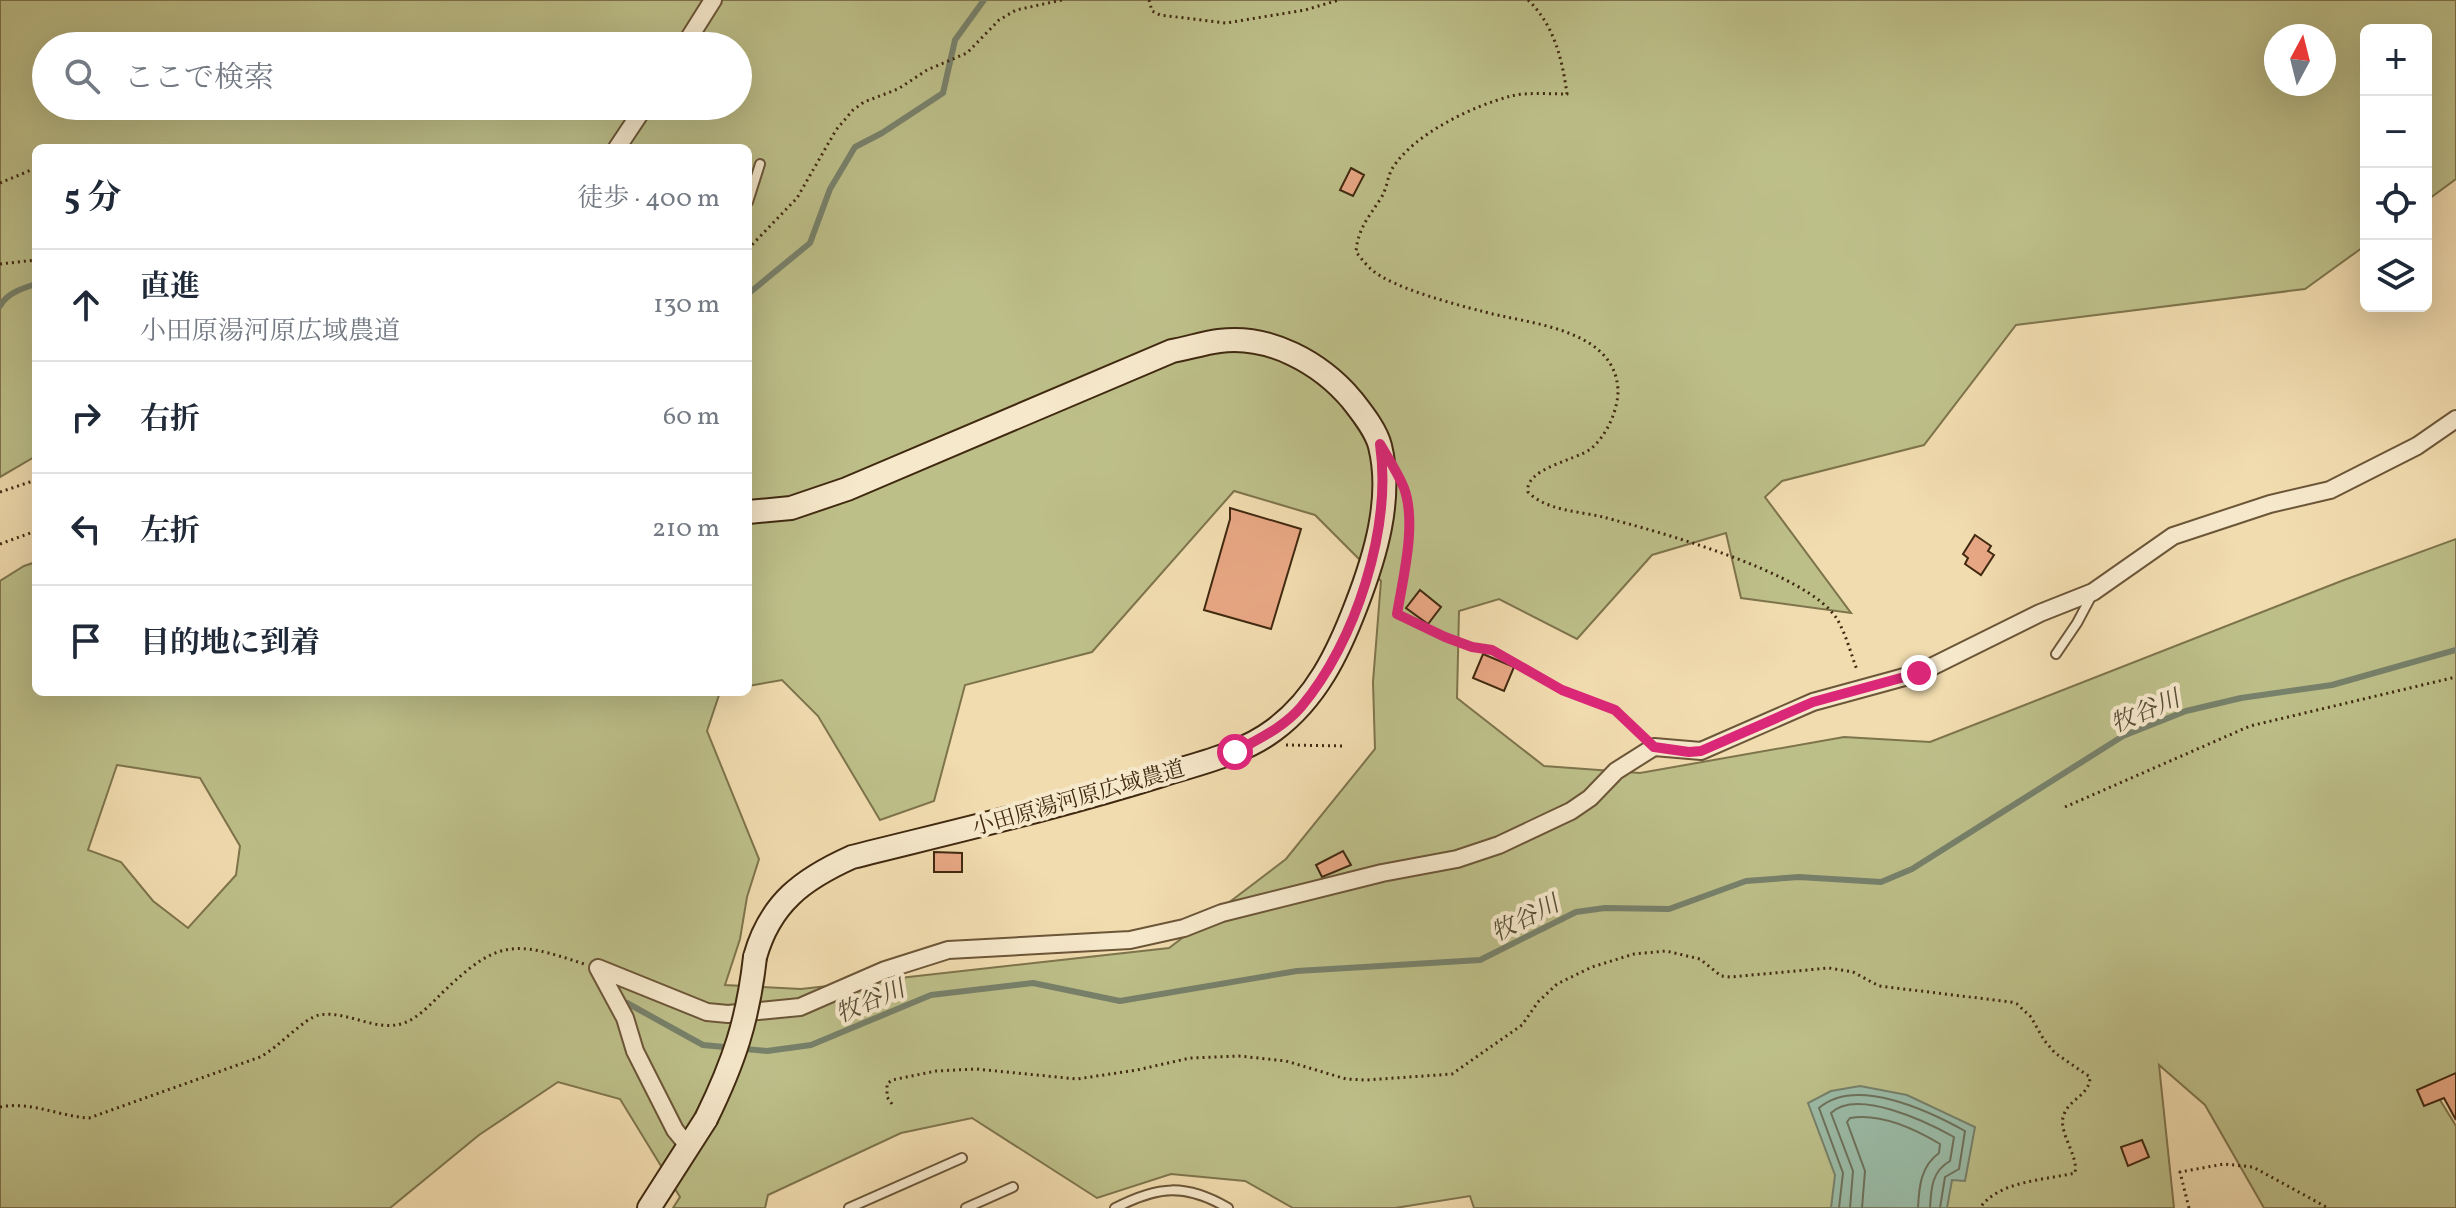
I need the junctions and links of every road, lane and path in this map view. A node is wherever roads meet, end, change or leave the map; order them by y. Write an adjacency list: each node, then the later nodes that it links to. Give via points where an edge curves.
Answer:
1 (713, 0): 6 (street)
2 (1062, 0): 13 (path, via 1016,10 960,57 853,110 797,198)
3 (1149, 0): 4 (path, via 1152,11 1160,15 1226,23)
4 (1339, 0)
5 (1528, 0): 26 (path, via 1551,28 1567,94 1513,95 1437,127 1393,168 1382,196 1364,220 1356,252 1374,272 1445,301 1567,331 1613,364 1618,391 1603,433 1590,450 1530,480 1528,492 1554,507 1697,543 1778,576 1836,617)
6 (693, 32)
7 (636, 120): 8 (street)
8 (620, 144)
9 (760, 164): 12 (lane)
10 (32, 170): 11 (path)
11 (0, 183)
12 (752, 189)
13 (752, 245)
14 (32, 260): 15 (path)
15 (0, 264)
16 (2456, 419): 23 (street, via 2417,446 2330,490 2173,536)
17 (32, 481): 19 (path)
18 (1405, 490): 29 (path, via 1407,555 1397,614 1445,637 1492,650 1562,690 1615,710)
19 (0, 492)
20 (752, 512): 27 (street, 小田原湯河原広域農道, via 791,508 847,489 1172,351 1222,340 1265,344 1298,355 1324,372 1363,414 1380,444 1383,496 1372,564 1343,639 1299,709)
21 (32, 532): 22 (path)
22 (0, 544)
23 (2093, 592): 24 (lane); 26 (street, via 1919,673)
24 (2056, 654)
25 (2456, 677): 30 (path, via 2250,726)
26 (1864, 689): 29 (street, via 1793,709 1701,751)
27 (1266, 735): 28 (path, via 1277,745); 34 (street, 小田原湯河原広域農道, bridge, via 1235,752 1137,783 852,857 801,885 769,920 755,957 740,1043)
28 (1344, 746)
29 (1654, 747): 31 (street, via 1622,766 1571,811 1499,845 1222,913 1167,933 1110,942 948,950 895,966 800,1007 728,1014 707,1012)
30 (2065, 807)
31 (598, 968): 33 (path, via 547,951 494,952 415,1017 394,1026 318,1015 260,1057 89,1118 31,1106); 34 (street, via 675,1130)
32 (892, 1104): 42 (path, via 885,1091 892,1080 936,1071 1035,1072 1077,1079 1190,1058 1239,1056 1286,1061 1346,1079 1452,1074 1522,1025 1557,984 1613,959 1666,951 1700,959 1721,976 1829,968 1853,972 1879,986 2017,1004 2055,1053 2090,1077 2064,1112 2075,1173 2001,1190)
33 (0, 1107)
34 (689, 1147): 37 (street, 小田原湯河原広域農道)
35 (962, 1158): 38 (lane)
36 (1013, 1187): 39 (lane)
37 (649, 1208)
38 (849, 1208)
39 (966, 1208)
40 (1115, 1208): 41 (lane, via 1157,1190 1184,1190)
41 (1228, 1208)
42 (1980, 1208)
43 (2189, 1208): 44 (path, via 2180,1172 2238,1164)
44 (2328, 1208)

